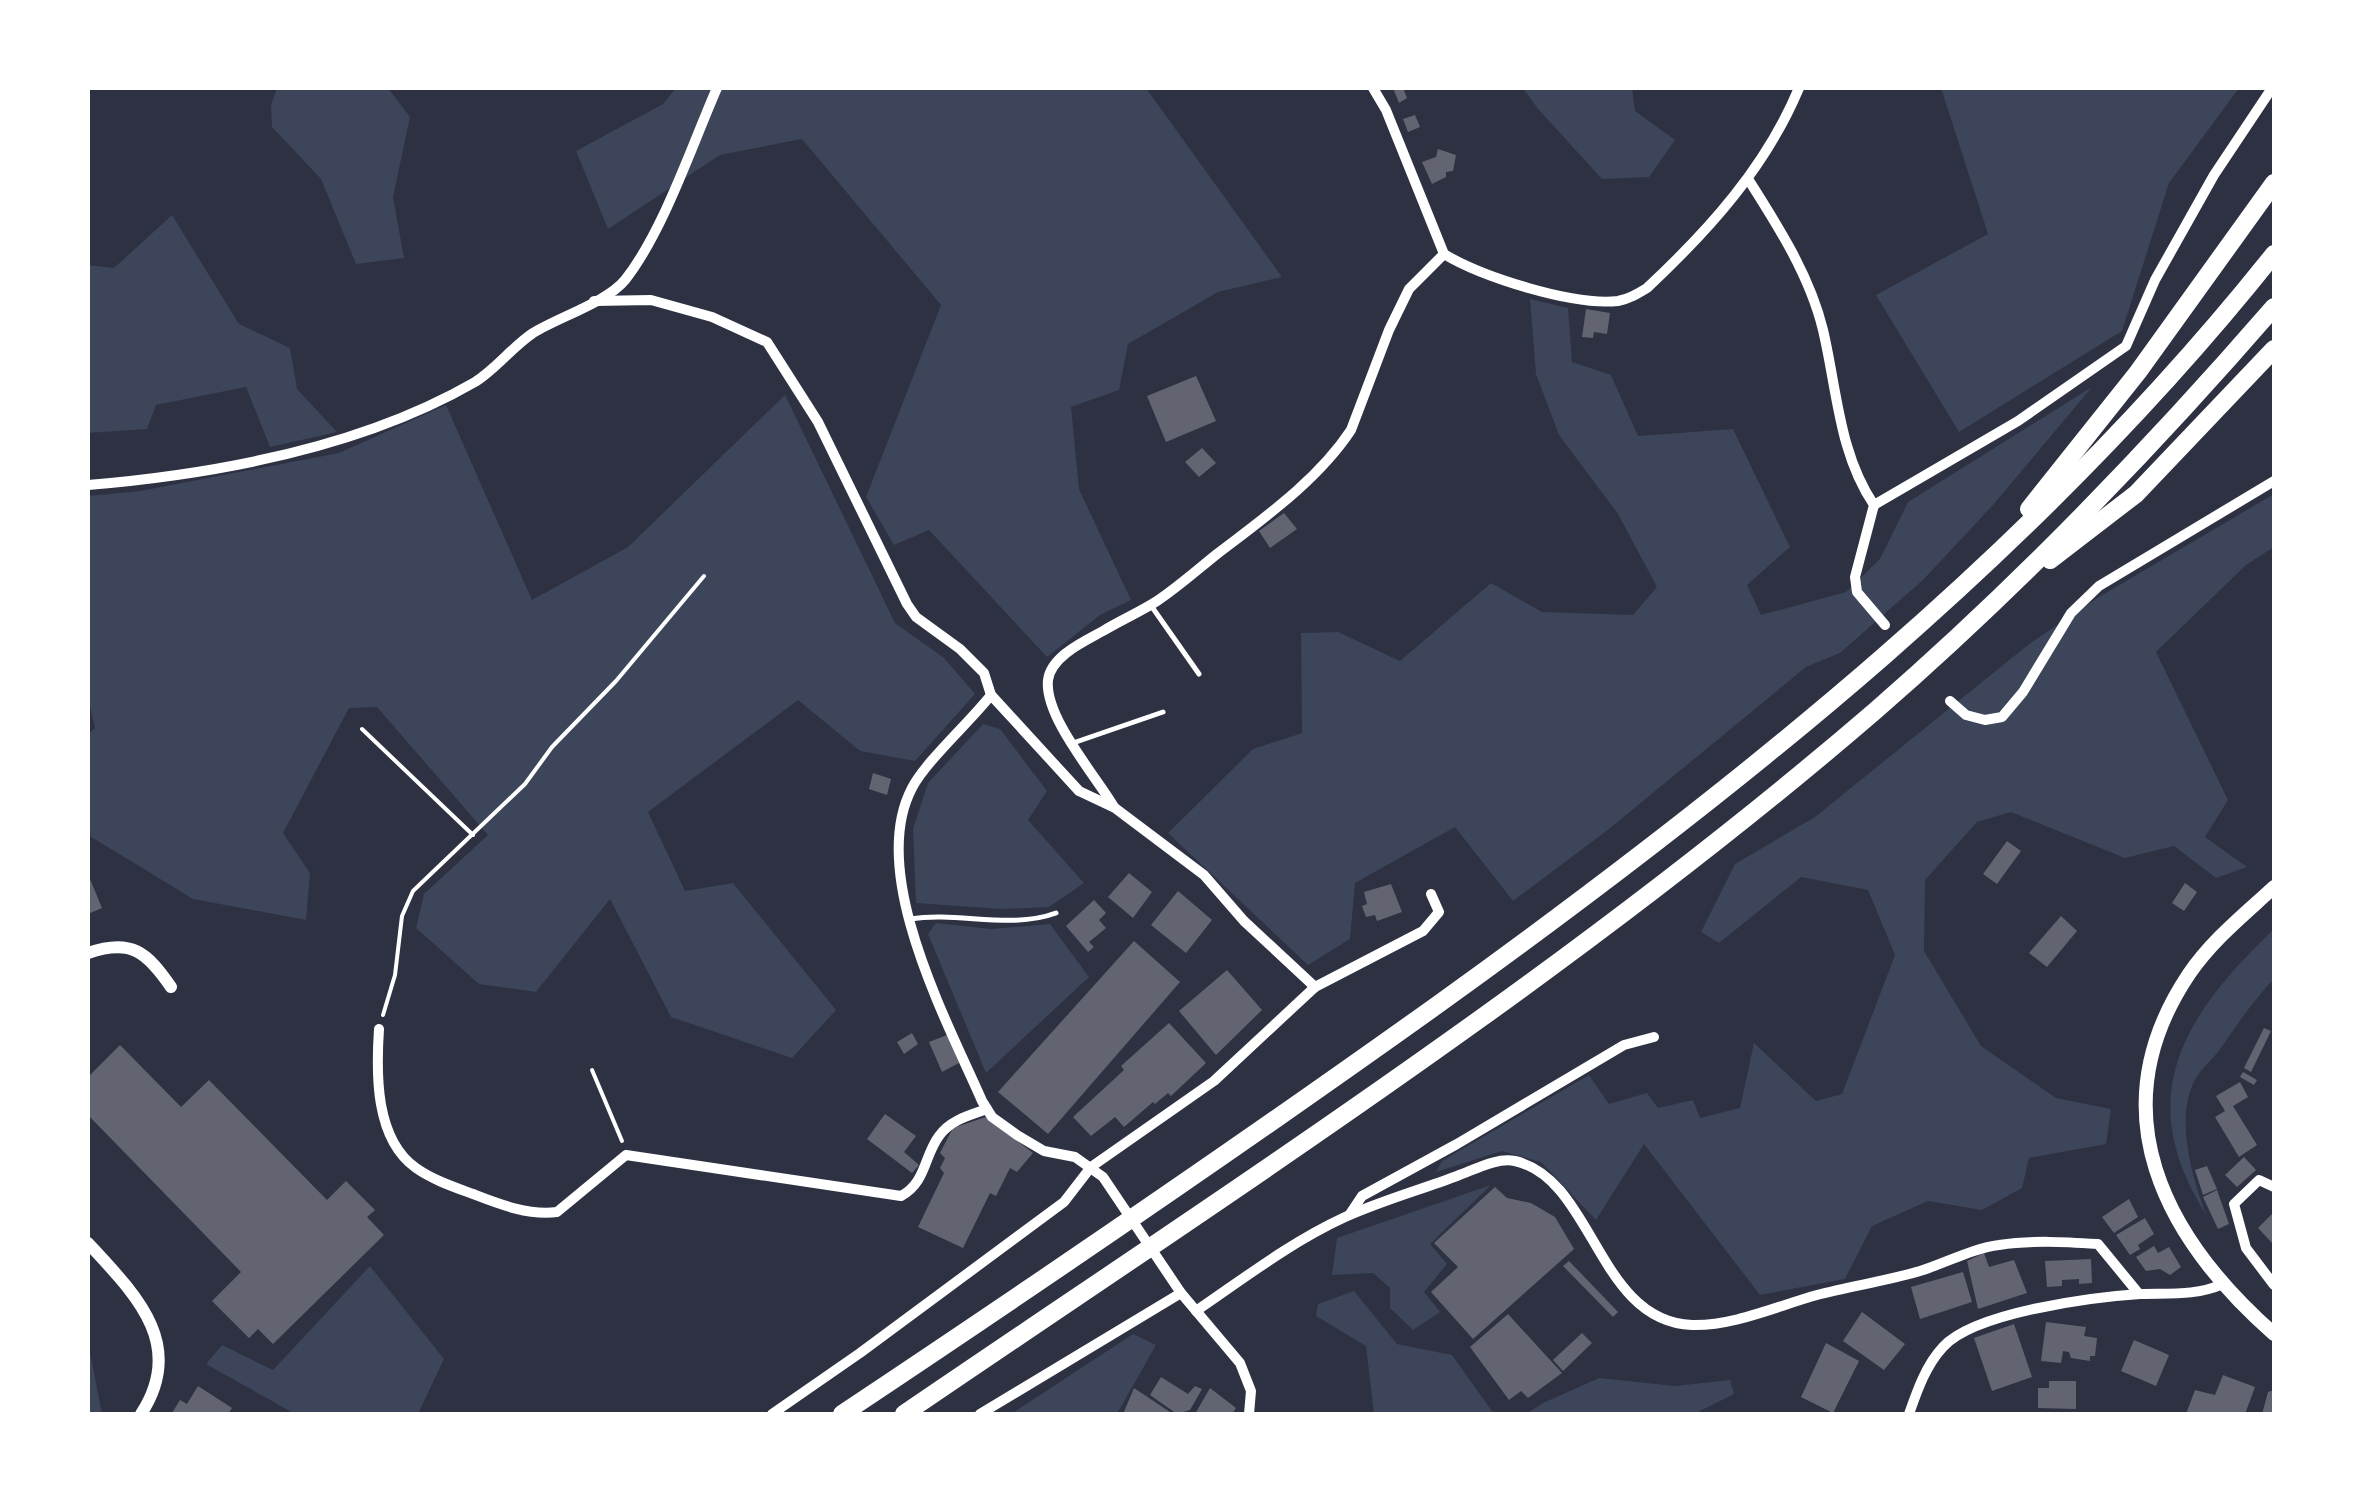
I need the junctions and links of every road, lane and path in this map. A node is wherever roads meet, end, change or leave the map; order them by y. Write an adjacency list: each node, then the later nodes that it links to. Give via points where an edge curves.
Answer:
1 (717, 88): 9 (street, via 647,247 622,284)
2 (1373, 88): 7 (street)
3 (1800, 88): 5 (street)
4 (2272, 88): 14 (street, via 2197,205 2126,346 2018,421)
5 (1748, 180): 7 (street, via 1662,274 1629,299 1591,300 1531,287 1464,267); 14 (street, via 1811,294 1854,471)
6 (2274, 183): 15 (highway)
7 (1444, 254): 18 (street, via 1409,289 1342,442 1284,502)
8 (2274, 254): 15 (highway, via 2114,440)
9 (594, 301): 13 (street, via 531,334 478,380 389,422 321,446); 21 (street, via 652,300 768,342 818,422 907,604 984,673)
10 (2274, 307): 17 (highway, via 2124,475)
11 (2274, 349): 17 (highway, via 2136,494)
12 (2274, 481): 22 (street, via 2099,586 2071,613 2002,717 1966,715)
13 (88, 486)
14 (1874, 505): 19 (street, via 1855,577 1857,592)
15 (1996, 553): 52 (highway, via 1867,670 1622,870 1346,1071)
16 (704, 576): 27 (path, via 526,784)
17 (2003, 594): 53 (highway, via 1731,830 1566,957)
18 (1150, 605): 20 (lane); 25 (street, via 1076,647 1048,676)
19 (1885, 625)
20 (1199, 674)
21 (991, 695): 26 (street, via 1079,791); 31 (street, via 913,785 904,805 900,853)
22 (1950, 701)
23 (1163, 712): 25 (lane)
24 (362, 730): 27 (path)
25 (1071, 744): 26 (street)
26 (1115, 808): 34 (street, via 1204,876)
27 (473, 835): 35 (path, via 406,905)
28 (2274, 887): 44 (main road, via 2190,973 2159,1033 2150,1068 2147,1132 2158,1179 2170,1210)
29 (1431, 894): 34 (street, via 1439,912 1423,931)
30 (1056, 913): 31 (lane)
31 (909, 920): 38 (street)
32 (88, 953): 33 (street, via 107,946 135,950)
33 (171, 987)
34 (1315, 988): 40 (street, via 1214,1081)
35 (378, 1029): 39 (street, via 376,1069 386,1122 399,1151 432,1177 545,1214 557,1212)
36 (1654, 1037): 42 (street, via 1624,1045 1362,1196)
37 (592, 1070): 39 (path)
38 (987, 1109): 39 (street, via 952,1123 938,1137 921,1176 900,1196); 40 (street, via 1044,1151)
39 (626, 1155)
40 (1091, 1166): 46 (street); 51 (street, via 1064,1202)
41 (2274, 1187): 45 (street, via 2259,1180 2234,1204 2246,1248)
42 (1350, 1215): 47 (street, via 1513,1160 1554,1186 1639,1304 1689,1325 1718,1324 1921,1271 1995,1245 2098,1244); 48 (street)
43 (88, 1243): 50 (street, via 142,1306 156,1333 158,1377)
44 (2223, 1284): 47 (street, via 2203,1293); 49 (main road)
45 (2274, 1285)
46 (1178, 1289): 48 (street); 54 (street)
47 (2139, 1294): 56 (street, via 2029,1311 1958,1335 1934,1359)
48 (1196, 1311): 55 (street, via 1247,1377)
49 (2273, 1329)
50 (140, 1414)
51 (772, 1414)
52 (842, 1414)
53 (904, 1414)
54 (980, 1414)
55 (1249, 1414)
56 (1908, 1414)

